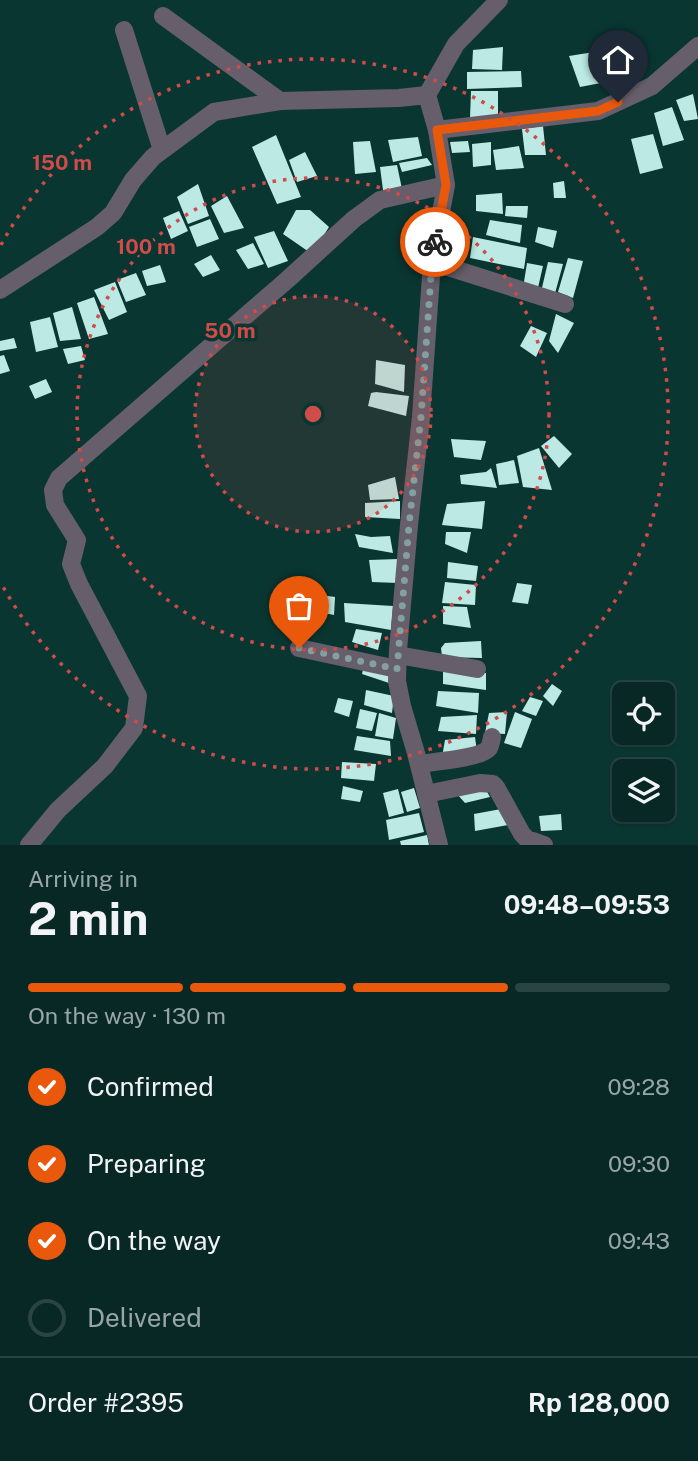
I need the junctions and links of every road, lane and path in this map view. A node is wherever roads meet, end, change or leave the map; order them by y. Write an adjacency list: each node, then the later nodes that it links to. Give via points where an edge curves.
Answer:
1 (499, 0): 5 (street, via 456,44)
2 (163, 16): 6 (street)
3 (124, 30): 8 (street)
4 (698, 46): 7 (street, via 652,86 598,111)
5 (427, 95): 6 (street); 7 (street)
6 (280, 101): 8 (street, via 214,113)
7 (437, 130): 9 (street)
8 (162, 150): 11 (street, via 97,227)
9 (446, 185): 10 (street); 20 (street, via 380,200 354,219 59,478 53,490 55,505 77,540 71,564 138,696 134,728 105,766)
10 (432, 262): 12 (street); 14 (street)
11 (0, 290)
12 (565, 304)
13 (299, 648): 14 (street)
14 (397, 662): 15 (street); 17 (street, via 398,692)
15 (477, 669)
16 (492, 737): 17 (street, via 482,753)
17 (419, 764): 18 (street)
18 (426, 794): 19 (street, via 493,784 522,834); 21 (street)
19 (537, 844)
20 (29, 845)
21 (439, 845)

